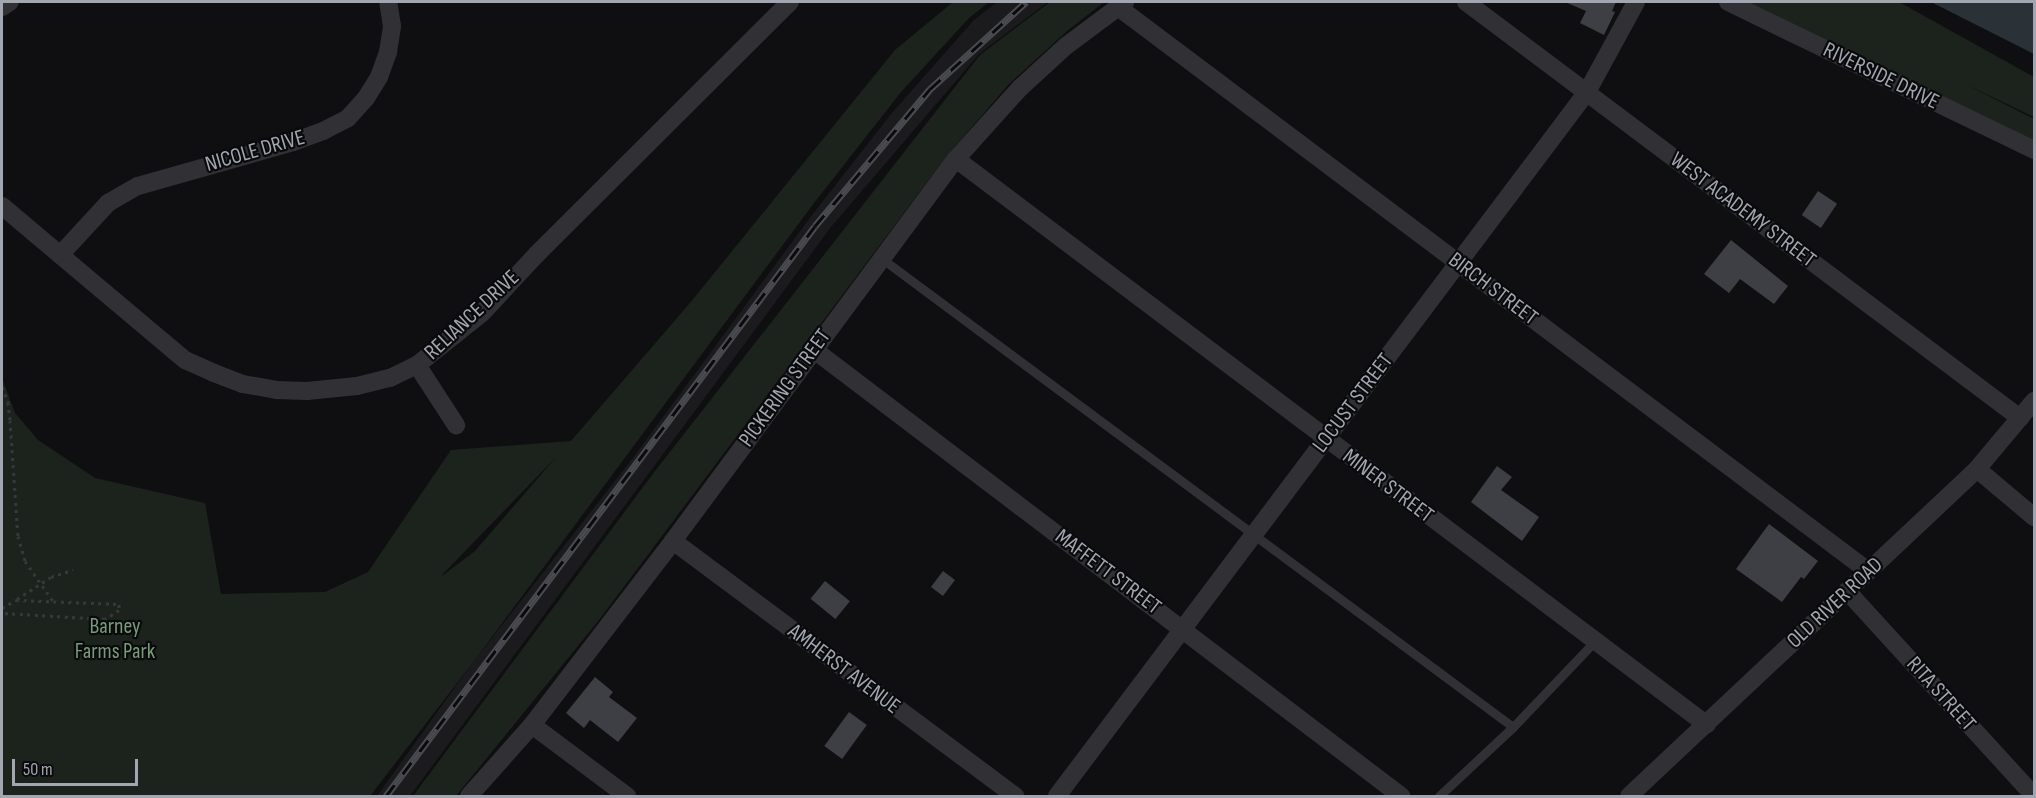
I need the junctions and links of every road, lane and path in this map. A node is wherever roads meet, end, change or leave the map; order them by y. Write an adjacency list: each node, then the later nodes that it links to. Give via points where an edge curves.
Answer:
1 (10, 2): 8 (street)
2 (388, 2): 13 (street, NICOLE DRIVE, via 392,26 388,52 370,91 348,118 293,142 138,186 108,203)
3 (790, 2): 17 (street, RELIANCE DRIVE, via 482,313)
4 (1466, 2): 9 (street, WEST ACADEMY STREET)
5 (1636, 2): 9 (street, LOCUST STREET)
6 (1728, 2): 10 (street, RIVERSIDE DRIVE)
7 (1121, 4): 11 (street, PICKERING STREET, via 1020,88); 15 (street, BIRCH STREET)
8 (2, 7)
9 (1587, 92): 15 (street, LOCUST STREET); 20 (street, WEST ACADEMY STREET)
10 (2034, 150)
11 (956, 159): 14 (street, PICKERING STREET); 22 (street, MINER STREET)
12 (2, 206): 13 (street, RELIANCE DRIVE)
13 (60, 255): 17 (street, RELIANCE DRIVE, via 185,360 243,384 307,392 390,378)
14 (881, 258): 16 (street, PICKERING STREET); 25 (lane)
15 (1458, 263): 22 (street, LOCUST STREET); 28 (street, BIRCH STREET)
16 (813, 350): 26 (street, PICKERING STREET); 35 (street, MAFFETT STREET)
17 (417, 365): 21 (street)
18 (2, 387): 29 (path, via 10,420 18,536 25,561)
19 (2034, 401): 20 (street, OLD RIVER ROAD)
20 (2020, 418): 23 (street, OLD RIVER ROAD)
21 (456, 425)
22 (1325, 439): 25 (street, LOCUST STREET); 36 (street, MINER STREET)
23 (1977, 469): 24 (street); 28 (street, OLD RIVER ROAD)
24 (2034, 517)
25 (1254, 534): 35 (street, LOCUST STREET); 39 (lane)
26 (673, 541): 37 (street, PICKERING STREET); 42 (street, AMHERST AVENUE)
27 (73, 570): 29 (path)
28 (1868, 571): 30 (street, OLD RIVER ROAD)
29 (42, 585): 31 (path); 32 (path)
30 (1848, 591): 38 (street, OLD RIVER ROAD); 47 (street, RITA STREET)
31 (16, 600): 32 (path); 33 (path)
32 (53, 601): 34 (path, via 119,604 119,610 105,620)
33 (2, 608)
34 (2, 613)
35 (1184, 630): 43 (street, LOCUST STREET); 44 (street, MAFFETT STREET)
36 (1595, 641): 38 (street, MINER STREET); 39 (lane)
37 (532, 725): 40 (street, PICKERING STREET); 41 (street)
38 (1707, 725): 46 (street, OLD RIVER ROAD)
39 (1513, 727): 45 (lane)
40 (469, 796)
41 (627, 796)
42 (1015, 796)
43 (1058, 796)
44 (1401, 796)
45 (1439, 796)
46 (1629, 796)
47 (2034, 796)

